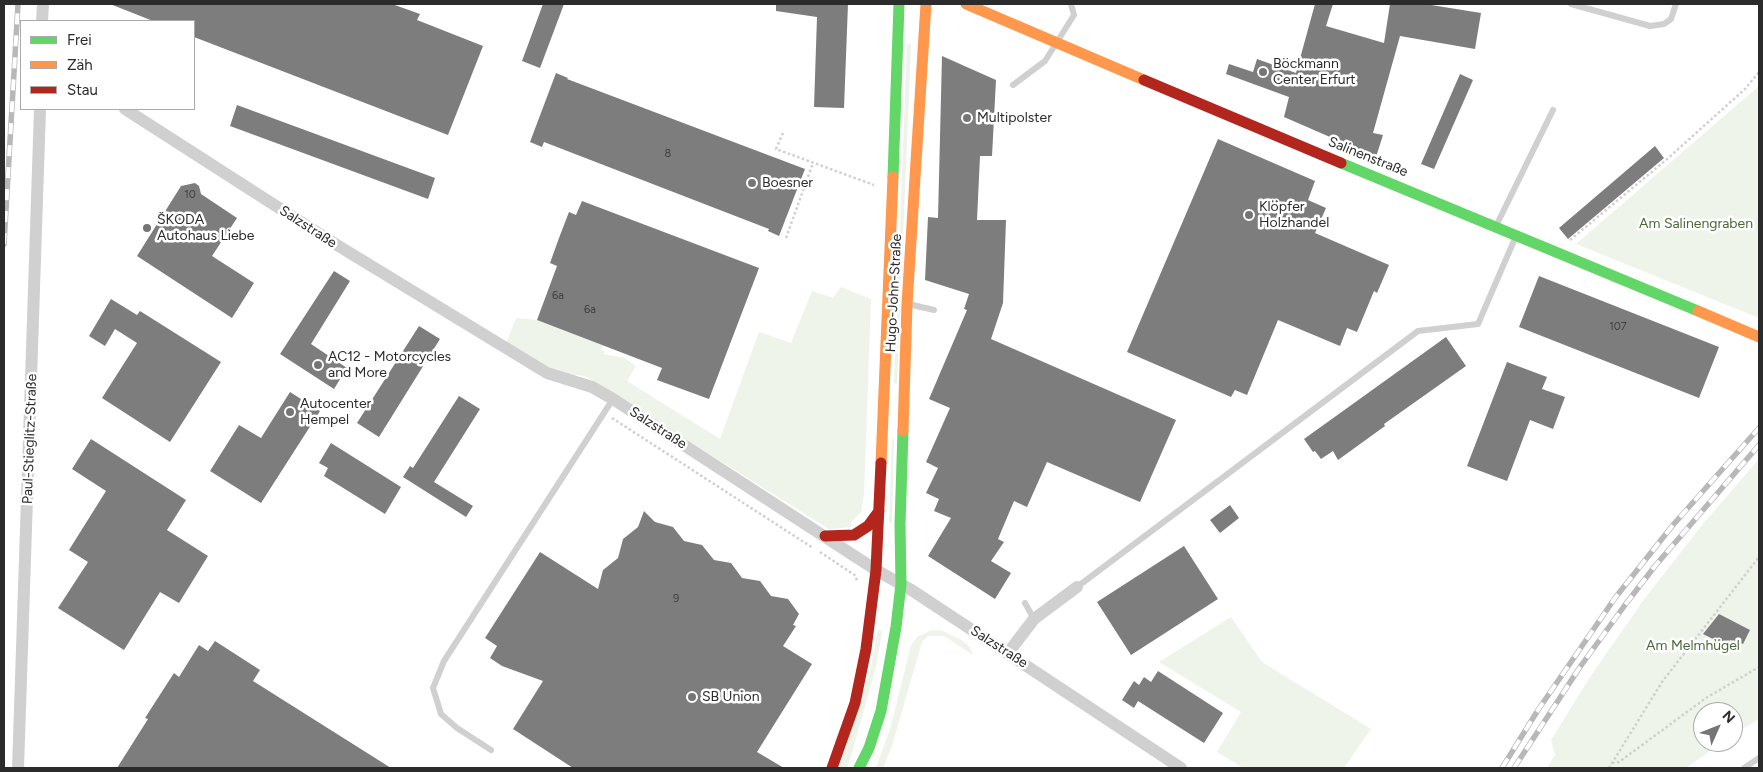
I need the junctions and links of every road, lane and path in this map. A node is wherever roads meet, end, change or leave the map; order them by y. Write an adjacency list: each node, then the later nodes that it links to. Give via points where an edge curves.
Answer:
1 (43, 4): 8 (street)
2 (899, 4): 27 (main road, Hugo-John-Straße)
3 (926, 4): 22 (main road, Hugo-John-Straße)
4 (966, 4): 9 (main road, Salinenstraße)
5 (1071, 4): 9 (lane, via 1074,15)
6 (1571, 4): 7 (lane, via 1650,26 1671,20)
7 (1676, 4)
8 (42, 20)
9 (1057, 43): 11 (lane, via 1045,61); 18 (main road, Salinenstraße)
10 (1759, 72): 21 (path, via 1745,89 1666,160)
11 (1013, 85)
12 (40, 110): 41 (street, Paul-Stieglitz-Straße)
13 (126, 110): 25 (street, Salzstraße, via 329,247 546,374 592,387)
14 (1553, 110): 18 (lane)
15 (783, 133): 16 (path, via 776,149)
16 (814, 163): 17 (path); 20 (path)
17 (874, 185)
18 (1496, 226): 19 (main road, Salinenstraße)
19 (1516, 235): 21 (main road, Salinenstraße); 33 (lane, via 1478,324 1418,331)
20 (786, 238)
21 (1557, 252): 24 (main road, Salinenstraße)
22 (907, 304): 23 (lane); 32 (main road, Hugo-John-Straße)
23 (934, 310)
24 (1759, 337)
25 (613, 399): 26 (lane); 28 (street, Salzstraße)
26 (604, 413): 31 (path); 38 (lane, via 444,661 433,688 441,714)
27 (879, 511): 28 (main road, via 868,526 854,535); 30 (main road, Hugo-John-Straße)
28 (825, 536): 30 (street, Salzstraße)
29 (1759, 557): 40 (path, via 1662,682)
30 (876, 570): 32 (street, Salzstraße); 42 (main road, Hugo-John-Straße, via 855,703)
31 (856, 576)
32 (901, 584): 36 (street, Salzstraße); 43 (main road, Hugo-John-Straße, via 881,711)
33 (1077, 586): 35 (street)
34 (1025, 602): 35 (lane)
35 (1034, 619): 36 (street)
36 (1008, 653): 44 (street, Salzstraße)
37 (1759, 667): 40 (path, via 1706,698 1619,762)
38 (491, 750)
39 (1759, 758): 46 (lane)
40 (1612, 763): 45 (path)
41 (18, 768)
42 (832, 768)
43 (859, 768)
44 (1181, 768)
45 (1609, 768)
46 (1744, 768)

